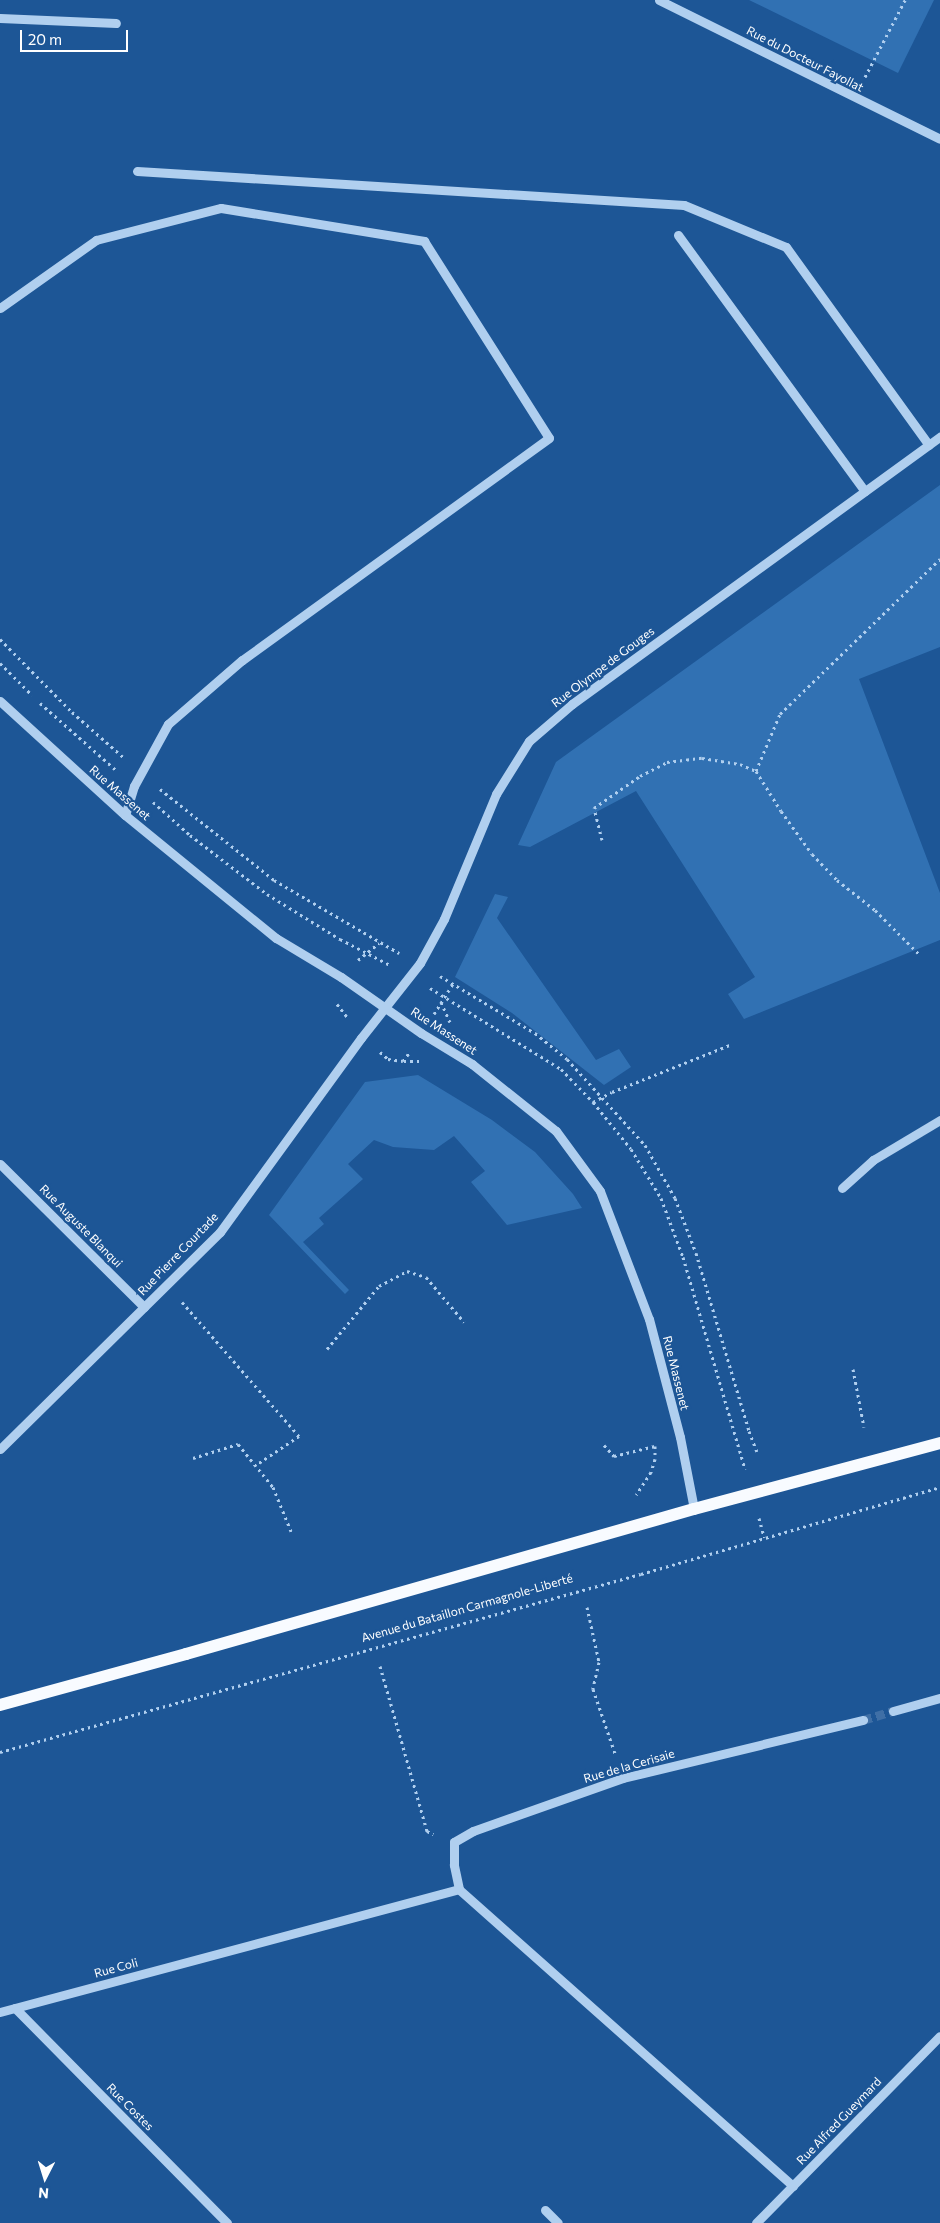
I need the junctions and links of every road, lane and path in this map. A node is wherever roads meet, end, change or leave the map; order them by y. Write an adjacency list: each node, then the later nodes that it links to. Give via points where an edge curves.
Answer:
1 (659, 0): 5 (street, Rue du Docteur Fayollat)
2 (905, 0): 5 (path)
3 (0, 18): 4 (street)
4 (116, 23)
5 (855, 98): 6 (street, Rue du Docteur Fayollat)
6 (940, 139)
7 (137, 171): 11 (street, via 684,205 786,247)
8 (678, 235): 12 (street)
9 (0, 308): 16 (street, via 96,240 221,208 424,241 549,438 242,660 168,724 134,786)
10 (940, 437): 11 (street, Rue Olympe de Gouges)
11 (929, 445): 12 (street, Rue Olympe de Gouges)
12 (865, 491): 20 (street, Rue Olympe de Gouges, via 572,704 529,741 496,794 444,920 420,963)
13 (940, 559): 15 (path, via 780,714)
14 (0, 701): 16 (street, Rue Massenet)
15 (756, 771): 17 (path, via 720,759 667,762 640,776 594,808); 18 (path, via 812,854 836,880 875,910)
16 (125, 815): 20 (street, Rue Massenet, via 276,938)
17 (602, 840)
18 (920, 954)
19 (441, 1002): 21 (path)
20 (386, 1007): 29 (street, Rue Pierre Courtade, via 220,1232); 42 (street, Rue Massenet, via 472,1064 556,1131 600,1191 649,1319 680,1437)
21 (451, 1024)
22 (732, 1044): 25 (path)
23 (427, 1060): 24 (path)
24 (403, 1061)
25 (593, 1102)
26 (940, 1120): 28 (street, via 873,1160)
27 (0, 1164): 30 (street, Rue Auguste Blanqui)
28 (842, 1188)
29 (167, 1284): 30 (street, Rue Pierre Courtade); 39 (path, via 299,1436)
30 (144, 1307): 37 (street, Rue Pierre Courtade)
31 (464, 1322): 32 (path, via 426,1277 407,1271 379,1286)
32 (327, 1349)
33 (853, 1369): 34 (path)
34 (864, 1427)
35 (940, 1443): 42 (main road)
36 (604, 1445): 41 (path, via 614,1456 655,1446 651,1472)
37 (0, 1449)
38 (194, 1458): 39 (path, via 238,1444)
39 (256, 1464): 43 (path, via 273,1487)
40 (940, 1487): 50 (path, Avenue du Bataillon Carmagnole-Liberté, via 641,1574)
41 (636, 1495)
42 (694, 1509): 47 (main road)
43 (291, 1531)
44 (587, 1608): 51 (path, via 599,1662 593,1689)
45 (380, 1666): 52 (path, via 427,1831)
46 (940, 1698): 48 (street)
47 (0, 1705)
48 (893, 1711)
49 (863, 1720): 51 (street, Rue de la Cerisaie)
50 (0, 1752)
51 (623, 1778): 52 (street, Rue de la Cerisaie, via 473,1831)
52 (454, 1842): 53 (street)
53 (459, 1889): 54 (street, Rue Coli); 57 (street)
54 (15, 2008): 55 (street, Rue Coli); 59 (street, Rue Costes)
55 (0, 2012)
56 (940, 2036): 57 (street, Rue Alfred Gueymard)
57 (793, 2186): 61 (street, Rue Alfred Gueymard)
58 (545, 2210): 60 (street)
59 (227, 2223)
60 (558, 2223)
61 (756, 2223)

